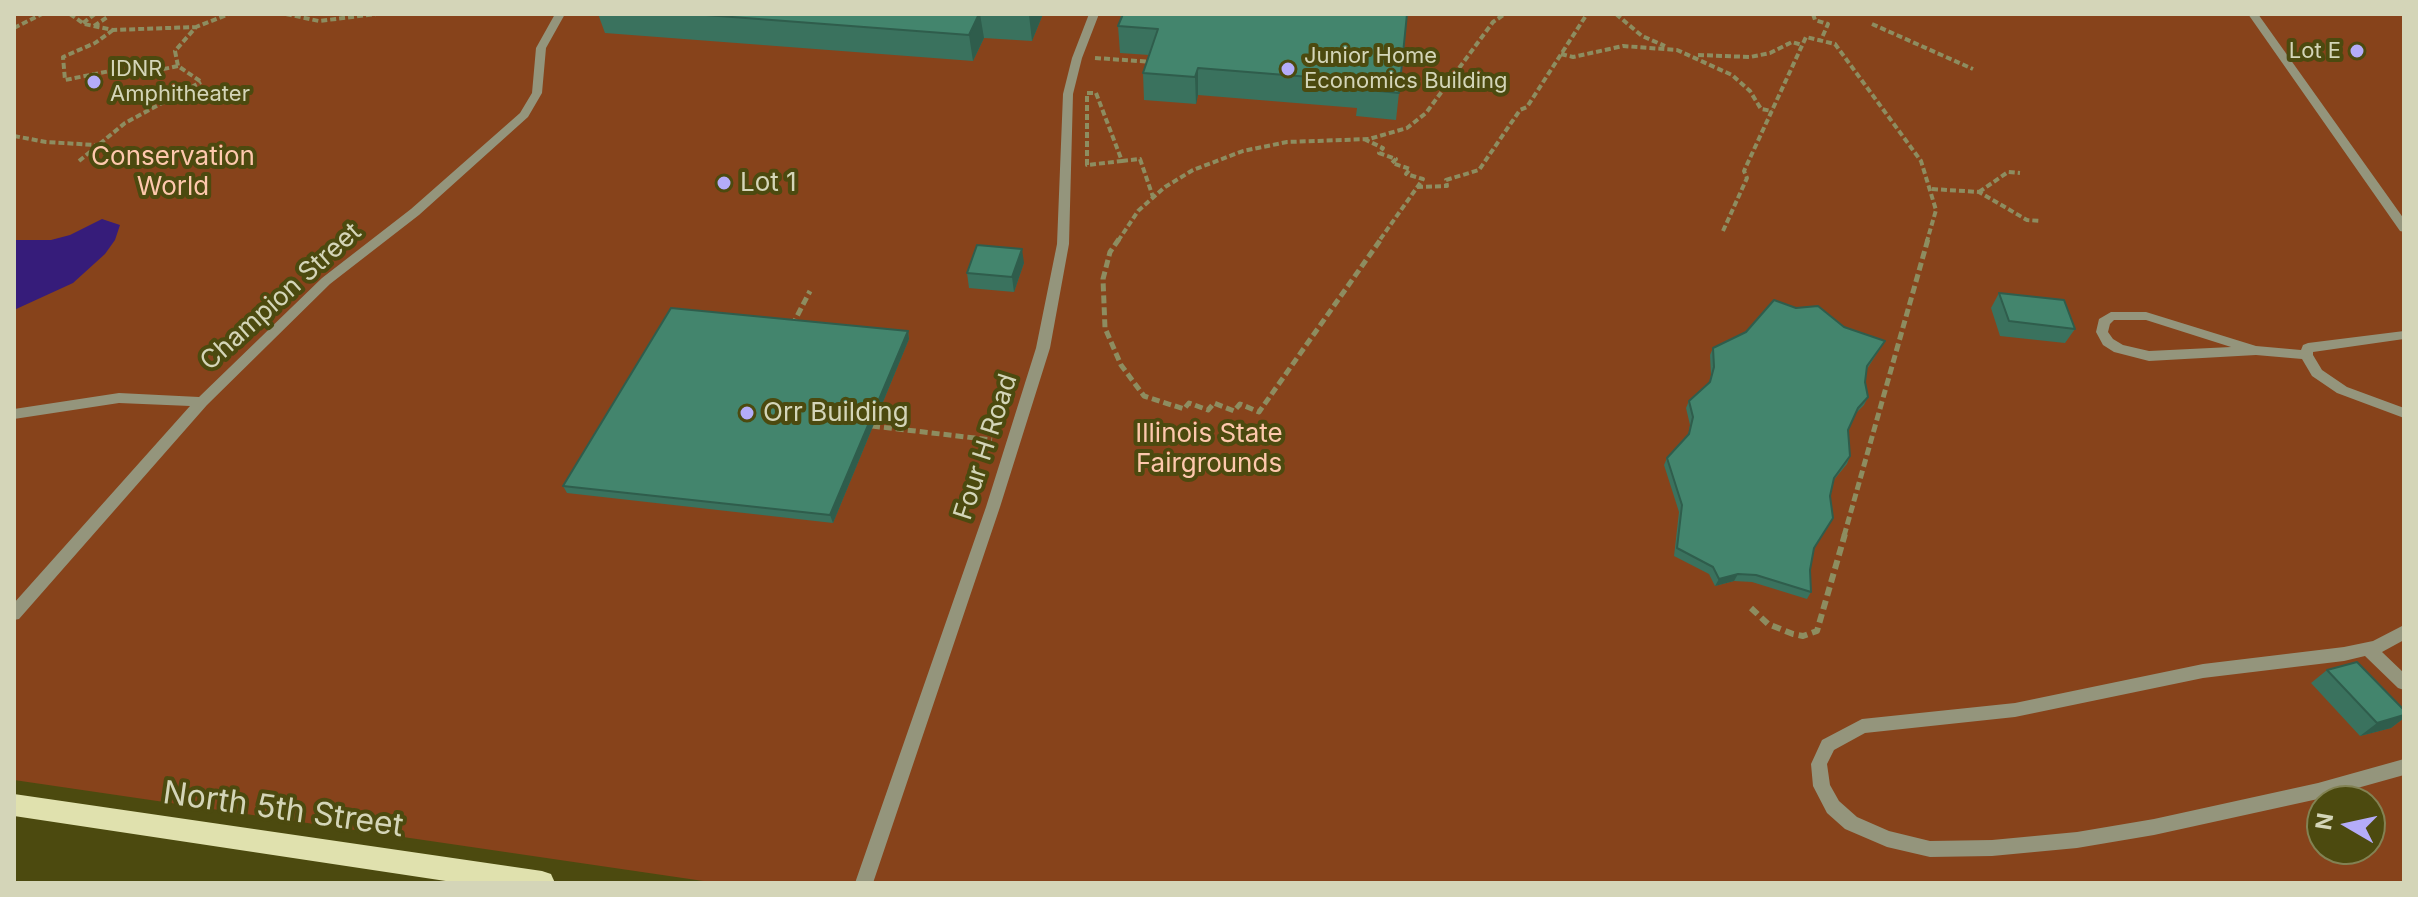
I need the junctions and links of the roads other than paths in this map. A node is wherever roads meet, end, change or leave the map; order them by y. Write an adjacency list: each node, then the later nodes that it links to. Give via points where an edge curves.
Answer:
1 (560, 14): 8 (street, Champion Street, via 541,48 537,93 524,115 415,212 326,281)
2 (1094, 14): 18 (street, Four H Road, via 1068,94 1063,244 1043,348)
3 (2253, 14): 4 (street)
4 (2404, 228)
5 (2404, 335): 7 (street, via 2308,348)
6 (2256, 350): 6 (street, via 2146,316 2111,316 2102,332 2119,349 2149,356); 7 (street)
7 (2306, 355): 9 (street, via 2317,373 2342,390)
8 (202, 402): 10 (street, via 119,398); 11 (street, Champion Street)
9 (2404, 413)
10 (14, 414)
11 (14, 614)
12 (2404, 632): 13 (street)
13 (2368, 649): 14 (street); 15 (street, via 2203,671 2069,702 1862,726 1828,745 1819,764 1822,786 1833,807 1851,823 1887,839 1930,849 1992,848 2077,840 2235,811)
14 (2404, 683)
15 (2404, 767)
16 (14, 805): 17 (main road, North 5th Street)
17 (542, 883)
18 (864, 883)

